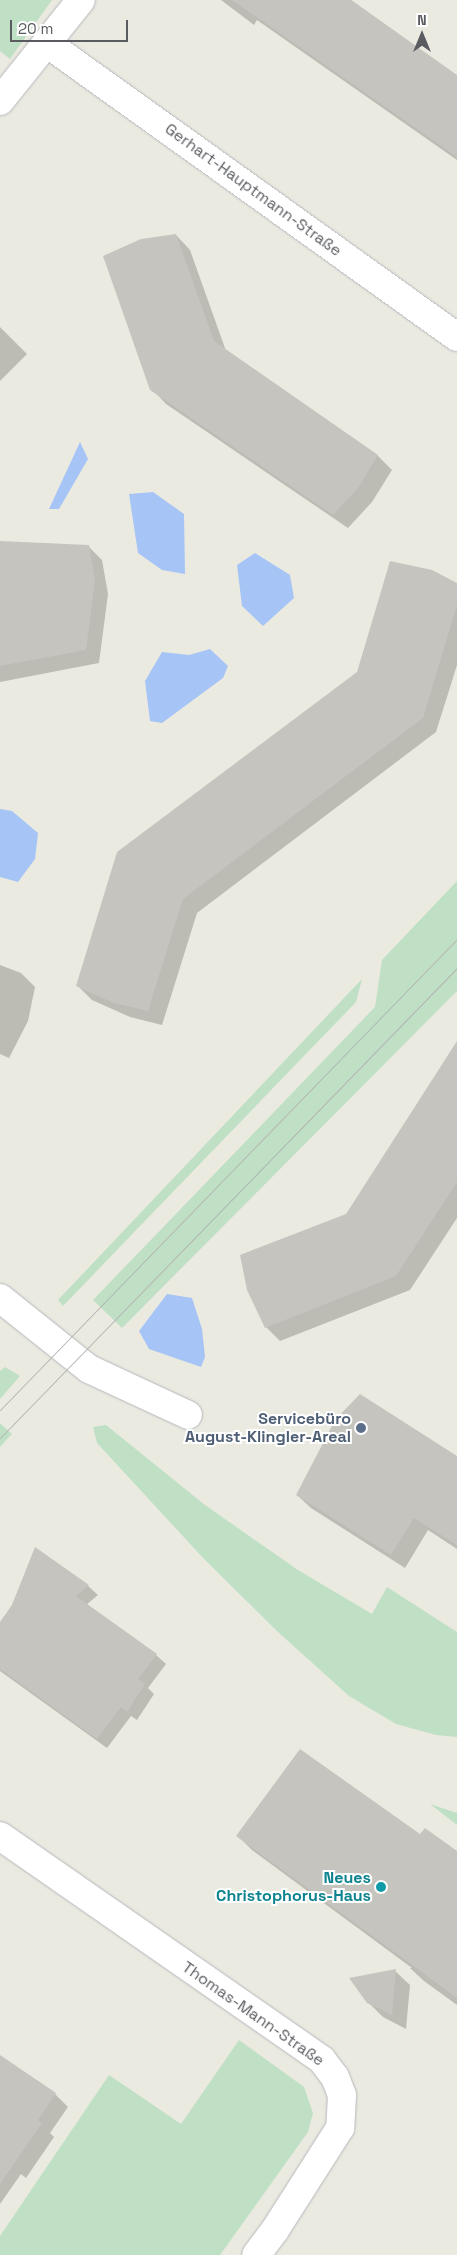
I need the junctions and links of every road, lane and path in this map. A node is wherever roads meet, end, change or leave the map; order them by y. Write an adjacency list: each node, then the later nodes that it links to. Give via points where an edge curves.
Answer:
1 (81, 0): 2 (street)
2 (48, 44): 3 (street); 4 (street, Gerhart-Hauptmann-Straße)
3 (0, 101)
4 (457, 337)
5 (0, 1298): 6 (street, via 89,1369)
6 (188, 1416)
7 (0, 1836): 8 (street, Thomas-Mann-Straße, via 322,2060 335,2077 342,2095 340,2128)
8 (256, 2255)

